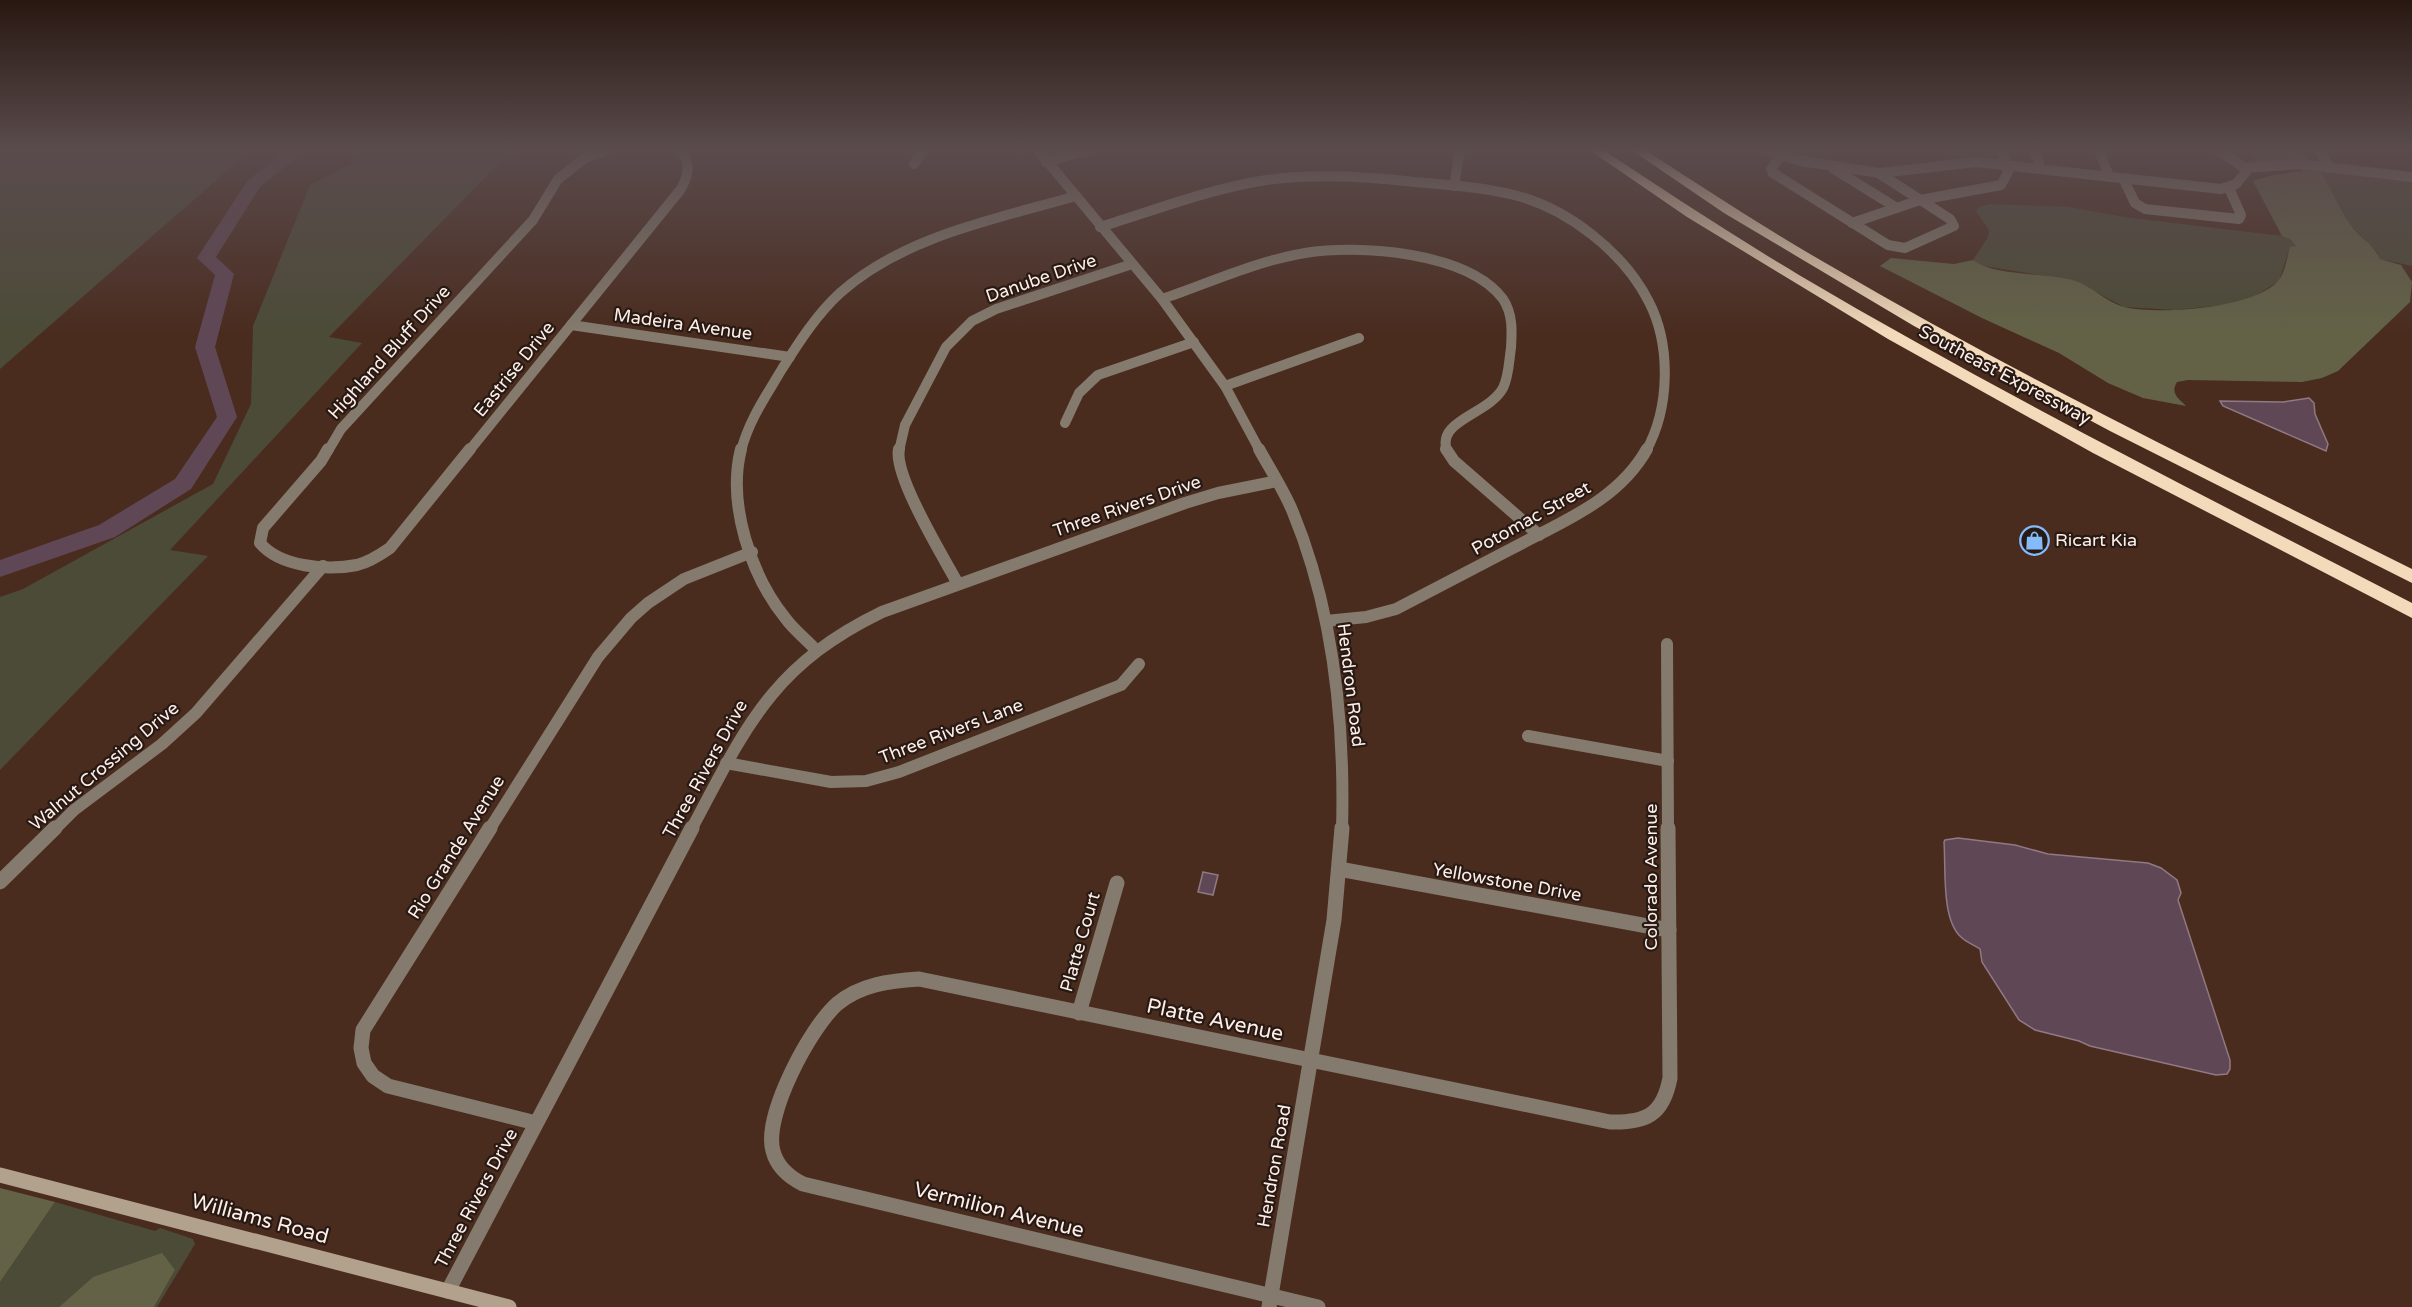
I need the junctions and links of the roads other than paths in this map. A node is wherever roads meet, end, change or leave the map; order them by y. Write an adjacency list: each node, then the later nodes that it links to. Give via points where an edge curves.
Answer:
1 (539, 210): 27 (street, Highland Bluff Drive, via 349,420 263,528 260,543 269,554)
2 (664, 210): 18 (street, Eastrise Drive)
3 (1029, 210): 21 (street, via 935,238 862,275 828,305)
4 (1087, 210): 15 (street, Hendron Road)
5 (1156, 210): 15 (street, Potomac Street)
6 (1548, 210): 25 (street, Potomac Street, via 1593,238 1627,268 1645,291 1654,309 1663,349 1664,399 1653,438 1627,477 1595,503)
7 (1685, 210): 30 (highway, Southeast Expressway, via 1812,290 1936,361)
8 (1731, 210): 28 (highway, Southeast Expressway, via 1949,339)
9 (1831, 210): 14 (street)
10 (1891, 210): 14 (street)
11 (1936, 210): 14 (street, via 1954,226 1897,248)
12 (2154, 210): 13 (street, via 2239,219)
13 (2239, 210)
14 (1852, 223)
15 (1101, 227): 16 (street, Hendron Road)
16 (1132, 264): 17 (street, Hendron Road); 29 (street, Danube Drive, via 996,309 972,321 946,347 905,425 898,455 906,484)
17 (1161, 299): 20 (street, Hendron Road); 25 (street, via 1297,255 1336,250 1450,264 1472,273 1500,294 1511,319 1504,384 1484,408 1449,430 1445,443 1454,461)
18 (571, 325): 21 (street, Madeira Avenue); 27 (street, Eastrise Drive, via 390,548 359,564)
19 (1359, 338): 22 (street)
20 (1194, 342): 22 (street, Hendron Road); 23 (street, via 1098,375 1079,393)
21 (790, 357): 26 (street, via 744,436 738,469 738,508)
22 (1225, 386): 24 (street, Hendron Road)
23 (1065, 423)
24 (1276, 481): 29 (street, Three Rivers Drive, via 1185,503); 31 (street, Hendron Road, via 1291,508 1313,568)
25 (1539, 535): 31 (street, Potomac Street, via 1396,609)
26 (752, 552): 33 (street, via 786,620); 46 (street, Rio Grande Avenue, via 680,580 640,608 619,630 598,657 363,1030 361,1058 366,1071 376,1080)
27 (322, 566): 39 (street, Walnut Crossing Drive, via 196,713 162,744 74,810)
28 (2412, 575)
29 (958, 584): 33 (street, Three Rivers Drive, via 882,612)
30 (2412, 611)
31 (1326, 621): 38 (street, Hendron Road, via 1341,735)
32 (1667, 644): 36 (street, Colorado Avenue)
33 (815, 649): 37 (street, Three Rivers Drive, via 759,708)
34 (1139, 664): 37 (street, Three Rivers Lane, via 1121,685 899,772 866,781 831,782)
35 (1528, 736): 36 (street)
36 (1668, 761): 41 (street, Colorado Avenue)
37 (726, 763): 46 (street, Three Rivers Drive)
38 (1339, 869): 41 (street, Yellowstone Drive); 43 (street, Hendron Road)
39 (0, 882)
40 (1117, 883): 42 (street, Platte Court)
41 (1669, 930): 45 (street, Colorado Avenue, via 1670,1078 1666,1099)
42 (1080, 1013): 43 (street, Platte Avenue); 44 (street, Platte Avenue, via 937,982 888,980 855,992 829,1011 807,1040)
43 (1310, 1061): 45 (street, Platte Avenue, via 1610,1122 1639,1121); 49 (street, Hendron Road)
44 (795, 1068): 49 (street, Vermilion Avenue, via 770,1135 775,1160 791,1179)
45 (1660, 1107)
46 (536, 1123): 48 (street, Three Rivers Drive)
47 (0, 1175): 48 (main road, Williams Road)
48 (448, 1291): 50 (main road, Williams Road)
49 (1270, 1302): 51 (street, Vermilion Avenue)
50 (508, 1307)
51 (1318, 1307)

